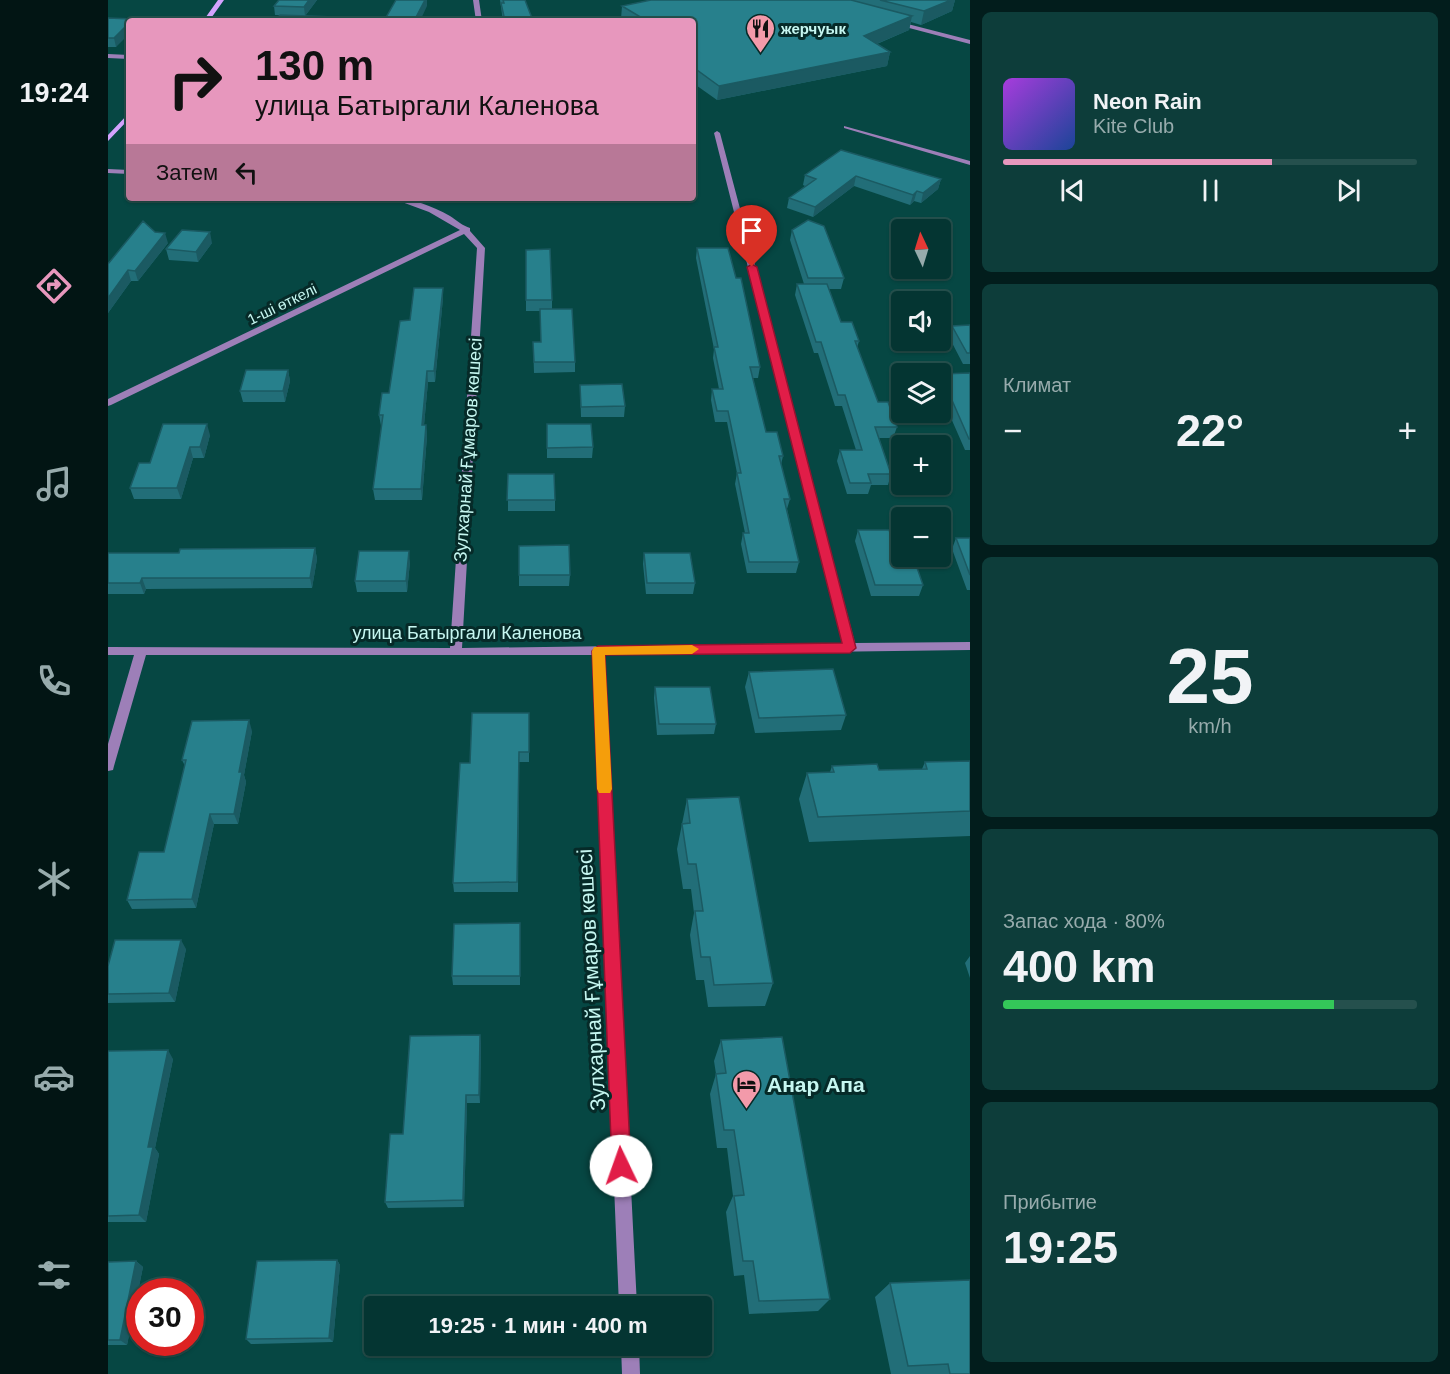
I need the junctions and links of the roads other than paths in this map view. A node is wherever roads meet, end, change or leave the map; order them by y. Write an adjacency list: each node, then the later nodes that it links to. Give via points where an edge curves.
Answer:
1 (221, 0): 3 (street)
2 (476, 0): 4 (street)
3 (208, 18)
4 (478, 18)
5 (892, 22): 6 (street)
6 (970, 42)
7 (108, 56): 8 (street)
8 (126, 57)
9 (126, 118): 12 (street)
10 (846, 127): 13 (street)
11 (717, 133): 20 (street)
12 (108, 139)
13 (970, 163)
14 (108, 171): 15 (street)
15 (126, 172)
16 (412, 201): 17 (street, via 429,204)
17 (467, 230): 18 (street, 1-ші өткелі); 24 (street, Зулхарнай Ғұмаров көшесі, via 481,248)
18 (108, 403)
19 (970, 646): 20 (street, улица Батыргали Каленова)
20 (850, 648): 23 (street, улица Батыргали Каленова)
21 (108, 651): 22 (street, улица Батыргали Каленова)
22 (141, 651): 24 (street, улица Батыргали Каленова); 25 (street)
23 (598, 651): 24 (street, улица Батыргали Каленова); 26 (street, Зулхарнай Ғұмаров көшесі)
24 (456, 652)
25 (108, 766)
26 (628, 1296)
27 (630, 1356): 28 (street)
28 (631, 1374)

